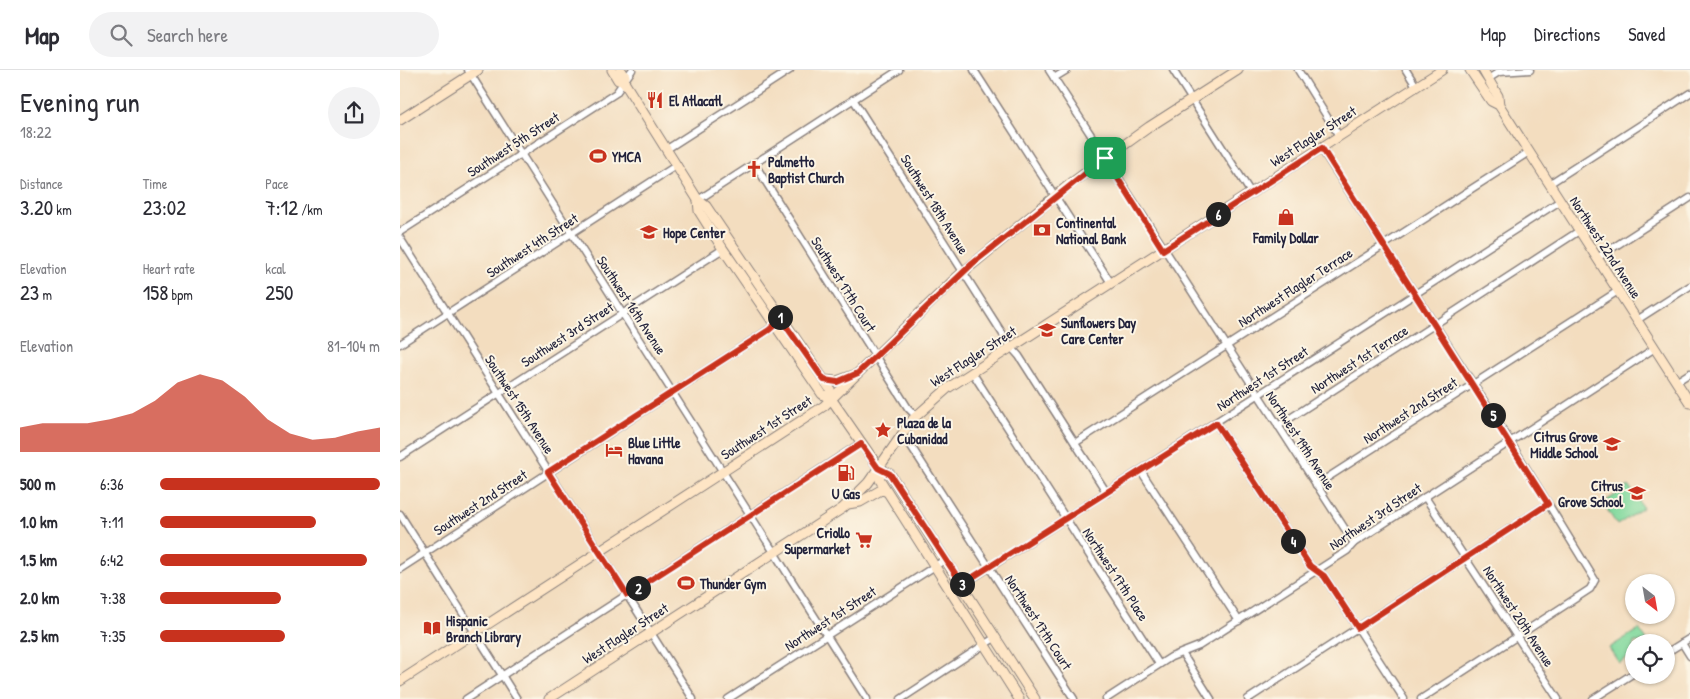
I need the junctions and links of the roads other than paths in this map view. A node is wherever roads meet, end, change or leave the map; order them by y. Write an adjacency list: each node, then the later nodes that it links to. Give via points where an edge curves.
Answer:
1 (612, 70): 19 (main road, via 618,80)
2 (621, 70): 19 (main road)
3 (632, 70): 19 (street, Southwest 5th Street)
4 (790, 70): 28 (street)
5 (899, 70): 22 (street)
6 (974, 70): 36 (street)
7 (1049, 70): 18 (street, Northwest 19th Avenue)
8 (1067, 70): 18 (street)
9 (1173, 70): 23 (street)
10 (1238, 70): 23 (main road, Southwest 1st Street)
11 (1298, 70): 26 (street)
12 (1406, 70): 20 (street)
13 (1442, 70): 20 (main road, West Flagler Street)
14 (1470, 70): 24 (main road, Northwest 22nd Avenue, via 1491,101)
15 (1530, 70): 17 (street)
16 (472, 72): 25 (main road); 30 (street, Southwest 16th Avenue)
17 (1485, 74): 24 (main road, Northwest 22nd Avenue, via 1498,96)
18 (1054, 78): 31 (street, Northwest 19th Avenue)
19 (624, 82): 28 (main road); 30 (street, Southwest 5th Street, via 616,93)
20 (1416, 86): 26 (main road, West Flagler Street)
21 (1690, 93): 34 (street)
22 (853, 99): 32 (street); 49 (street, Southwest 18th Avenue)
23 (1192, 100): 31 (main road, Southwest 1st Street); 35 (street)
24 (1498, 105): 29 (main road, Northwest 22nd Avenue)
25 (400, 120)
26 (1339, 136): 27 (main road, West Flagler Street)
27 (1322, 148): 35 (main road, West Flagler Street); 44 (street)
28 (667, 149): 33 (main road)
29 (1529, 152): 34 (main road, Northwest 22nd Avenue); 44 (street, Northwest Flagler Terrace)
30 (521, 154): 41 (street, Southwest 5th Street); 42 (street, Southwest 16th Avenue)
31 (1105, 158): 36 (main road, Southwest 1st Street); 46 (street, Northwest 19th Avenue)
32 (754, 163): 38 (street); 63 (street, Southwest 17th Court)
33 (677, 165): 38 (main road); 42 (street, Southwest 4th Street)
34 (1549, 184): 39 (main road, Northwest 22nd Avenue)
35 (1251, 193): 46 (main road, West Flagler Street)
36 (1055, 196): 49 (main road, Southwest 1st Street); 50 (street)
37 (1690, 198): 48 (street)
38 (698, 200): 45 (main road, via 699,211); 47 (main road, via 706,206)
39 (1560, 201): 40 (main road, Northwest 22nd Avenue); 53 (street, Northwest 1st Street)
40 (1579, 231): 48 (main road, Northwest 22nd Avenue); 58 (street, Northwest 1st Terrace)
41 (400, 232)
42 (572, 234): 54 (street, Southwest 16th Avenue); 55 (street, Southwest 4th Street)
43 (400, 238): 55 (street, Southwest 15th Avenue)
44 (1384, 245): 53 (street); 60 (street, Northwest Flagler Terrace)
45 (723, 249): 47 (main road); 54 (street, Southwest 3rd Street); 56 (main road)
46 (1163, 250): 50 (main road, West Flagler Street); 60 (street, Northwest 19th Avenue)
47 (735, 252): 56 (main road)
48 (1597, 258): 52 (main road, Northwest 22nd Avenue)
49 (963, 272): 61 (street, Southwest 18th Avenue); 63 (main road, Southwest 1st Street)
50 (1111, 283): 61 (main road, West Flagler Street)
51 (1690, 286): 57 (street)
52 (1618, 291): 57 (main road, Northwest 22nd Avenue); 69 (street, Northwest 2nd Street)
53 (1415, 294): 58 (street); 72 (street, Northwest 1st Street)
54 (622, 313): 70 (street, Southwest 16th Avenue); 71 (street, Southwest 3rd Street)
55 (448, 314): 59 (street, Southwest 4th Street); 71 (street, Southwest 15th Avenue)
56 (778, 320): 67 (main road); 70 (street, Southwest 2nd Street); 73 (main road, via 822,394)
57 (1637, 320): 62 (main road, Northwest 22nd Avenue)
58 (1434, 324): 69 (street); 77 (street, Northwest 1st Terrace)
59 (400, 344)
60 (1225, 346): 72 (street, Northwest 19th Avenue); 80 (street, Northwest Flagler Terrace)
61 (1011, 347): 64 (main road, West Flagler Street); 80 (street, Southwest 18th Avenue)
62 (1655, 348): 68 (main road, Northwest 22nd Avenue); 79 (street, Northwest 3rd Street)
63 (875, 356): 65 (main road, Southwest 1st Street); 75 (street, Southwest 17th Court)
64 (972, 372): 75 (main road, West Flagler Street, via 938,394); 95 (street, Northwest 17th Place)
65 (858, 373): 67 (main road, via 837,382); 73 (main road, Southwest 1st Street)
66 (1690, 373): 68 (street)
67 (824, 380): 73 (main road)
68 (1676, 382): 74 (main road, Northwest 22nd Avenue)
69 (1473, 384): 79 (street); 87 (street, Northwest 2nd Street)
70 (673, 392): 85 (street, Southwest 2nd Street); 86 (street, Southwest 16th Avenue)
71 (498, 394): 82 (street, Southwest 3rd Street); 85 (street, Southwest 15th Avenue)
72 (1258, 396): 76 (street, Northwest 1st Street); 77 (street, Northwest 19th Avenue)
73 (832, 400): 81 (main road); 86 (main road, Southwest 1st Street)
74 (1690, 403)
75 (916, 416): 78 (main road, West Flagler Street)
76 (1216, 423): 84 (street, Northwest 1st Street); 105 (street)
77 (1278, 426): 87 (street, Northwest 19th Avenue)
78 (900, 436): 83 (main road, West Flagler Street); 103 (street, Northwest 17th Court, via 911,446)
79 (1510, 442): 90 (street, Northwest 3rd Street); 92 (street)
80 (1075, 443): 89 (street, Southwest 18th Avenue)
81 (861, 444): 83 (main road); 94 (street)
82 (400, 457)
83 (878, 468): 88 (main road); 91 (main road, West Flagler Street); 100 (main road, via 890,474)
84 (1141, 471): 89 (street, Northwest 1st Street); 109 (street)
85 (548, 472): 97 (street, Southwest 15th Avenue); 98 (street, Southwest 2nd Street)
86 (723, 472): 94 (street, Southwest 16th Avenue); 97 (main road, Southwest 1st Street)
87 (1316, 485): 96 (street, Northwest 19th Avenue)
88 (886, 491): 91 (main road, via 881,490 860,502); 102 (main road)
89 (1107, 493): 95 (street, Northwest 1st Street)
90 (1426, 497): 96 (street, Northwest 3rd Street); 101 (street, Northwest 20th Avenue)
91 (848, 504): 99 (main road, West Flagler Street)
92 (1548, 504): 101 (street); 114 (street, via 1594,576 1595,583)
93 (400, 514): 98 (street)
94 (750, 515): 99 (street, Southwest 16th Avenue); 108 (street)
95 (1066, 518): 103 (street, Northwest 1st Street); 122 (street, Northwest 17th Place)
96 (1354, 544): 105 (street, Northwest 3rd Street)
97 (599, 552): 108 (street, Southwest 15th Avenue); 111 (main road, Southwest 1st Street)
98 (425, 553): 104 (street, Southwest 2nd Street); 111 (street)
99 (775, 553): 112 (main road, West Flagler Street); 113 (street, Southwest 16th Avenue)
100 (946, 558): 102 (street, Northwest 1st Street); 106 (main road)
101 (1465, 558): 110 (street); 114 (street, Northwest 20th Avenue)
102 (934, 566): 107 (main road); 113 (street, Northwest 1st Street)
103 (990, 568): 106 (street, Northwest 1st Street); 135 (street, Northwest 17th Court)
104 (400, 569)
105 (1316, 571): 109 (street, Northwest 3rd Street); 110 (street, via 1324,576)
106 (962, 584): 107 (street, Northwest 1st Street); 115 (main road)
107 (951, 592): 118 (main road)
108 (627, 595): 112 (street, Southwest 15th Avenue); 123 (street)
109 (1239, 621): 120 (street, Northwest 3rd Street)
110 (1358, 628): 138 (street); 139 (street)
111 (475, 633): 123 (street); 125 (main road, Southwest 1st Street)
112 (651, 633): 128 (main road, West Flagler Street); 129 (street, Southwest 15th Avenue)
113 (827, 635): 130 (street, Northwest 1st Street); 131 (street, Southwest 16th Avenue)
114 (1516, 636): 140 (street); 141 (street, Northwest 20th Avenue)
115 (996, 637): 118 (street); 134 (main road)
116 (1690, 638): 117 (street)
117 (1682, 643): 119 (street); 121 (street)
118 (985, 644): 132 (street); 133 (main road)
119 (1675, 647)
120 (1182, 653): 122 (street, Northwest 3rd Street); 137 (street)
121 (1690, 656)
122 (1159, 664): 136 (street, Northwest 3rd Street)
123 (502, 676): 126 (street); 127 (street)
124 (1625, 679): 142 (street)
125 (400, 681)
126 (466, 699)
127 (517, 699)
128 (549, 699)
129 (692, 699)
130 (728, 699)
131 (868, 699)
132 (901, 699)
133 (1019, 699)
134 (1035, 699)
135 (1074, 699)
136 (1106, 699)
137 (1211, 699)
138 (1248, 699)
139 (1404, 699)
140 (1421, 699)
141 (1558, 699)
142 (1594, 699)

